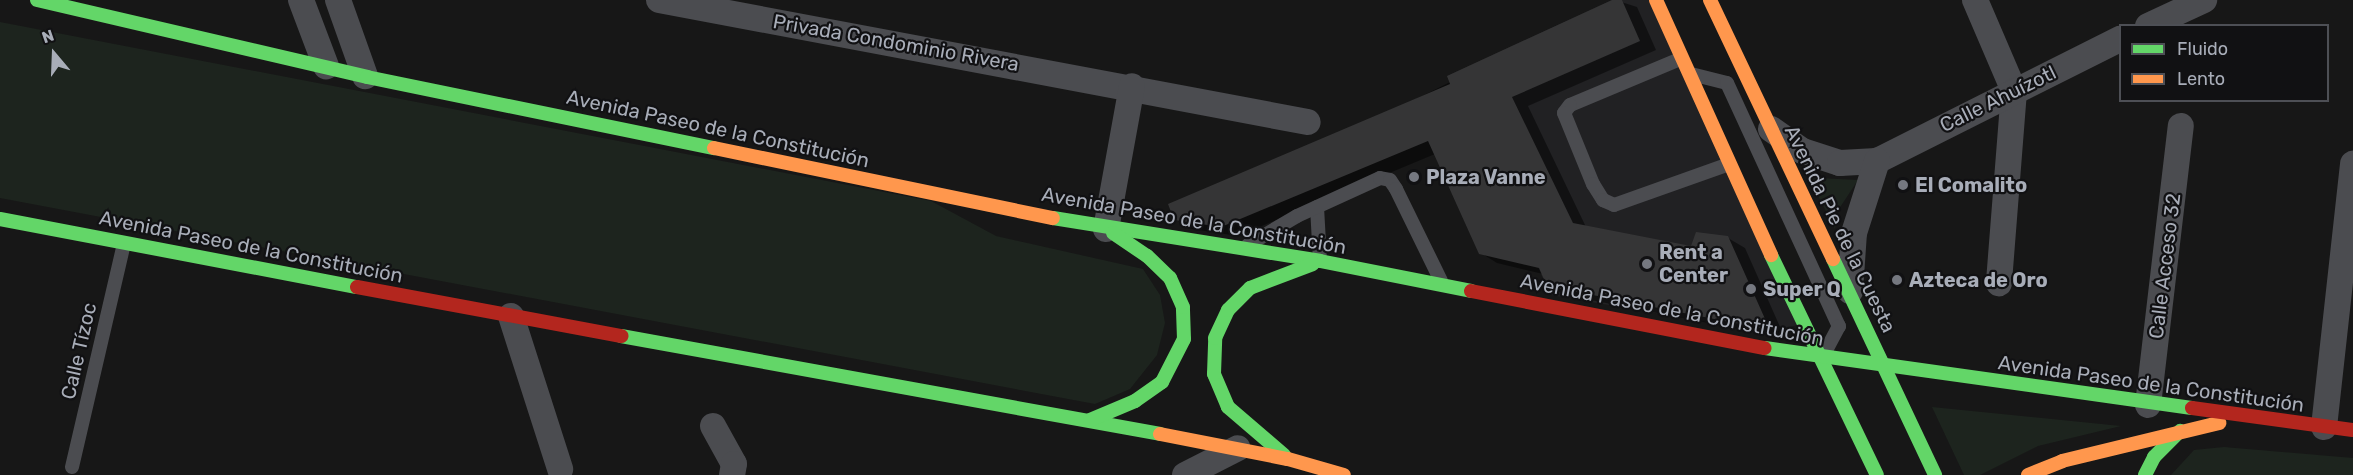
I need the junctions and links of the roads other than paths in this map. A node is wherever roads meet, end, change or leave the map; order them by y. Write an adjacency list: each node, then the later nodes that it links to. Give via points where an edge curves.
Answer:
1 (37, 0): 9 (street, Avenida Paseo de la Constitución)
2 (300, 0): 13 (street)
3 (338, 0): 15 (street)
4 (659, 0): 16 (street, Privada Condominio Rivera)
5 (1656, 0): 12 (street)
6 (1710, 0): 20 (street, Avenida Pie de la Cuesta)
7 (1975, 0): 17 (street)
8 (2204, 0): 10 (street)
9 (89, 7): 13 (street, Avenida Paseo de la Constitución)
10 (2152, 24)
11 (2119, 40): 17 (street, Calle Ahuízotl)
12 (1680, 59): 14 (street); 22 (lane, via 1570,105 1564,113 1593,184 1603,200 1614,205)
13 (326, 66): 15 (street, Avenida Paseo de la Constitución)
14 (1687, 72): 22 (street); 34 (lane, via 1727,83 1732,93 1839,326)
15 (365, 76): 26 (street, Avenida Paseo de la Constitución)
16 (1132, 86): 18 (street, Privada Condominio Rivera); 26 (street)
17 (2014, 91): 21 (street, Calle Ahuízotl); 30 (street)
18 (1308, 122)
19 (2181, 126): 36 (street, Calle Acceso 32)
20 (1769, 128): 21 (street, Calle Ahuízotl, via 1803,151 1840,163); 32 (street, Avenida Pie de la Cuesta)
21 (1877, 161): 32 (street, via 1854,233)
22 (1729, 164): 34 (street)
23 (2353, 164): 40 (street)
24 (1317, 207): 28 (lane); 29 (lane); 31 (lane, via 1380,178 1390,180)
25 (0, 219): 27 (street, Avenida Paseo de la Constitución)
26 (1106, 229): 28 (street, Avenida Paseo de la Constitución); 38 (street, via 1147,255 1170,278 1183,307 1184,339 1162,382 1135,401)
27 (124, 244): 33 (street, Avenida Paseo de la Constitución); 45 (lane, Calle Tízoc)
28 (1239, 251): 29 (street, Avenida Paseo de la Constitución)
29 (1320, 261): 31 (street, Avenida Paseo de la Constitución); 44 (street, via 1250,288 1228,310 1215,338 1214,374 1228,407)
30 (1999, 283)
31 (1443, 286): 34 (street, Avenida Paseo de la Constitución)
32 (1850, 291): 35 (street, Avenida Pie de la Cuesta)
33 (511, 316): 38 (street, Avenida Paseo de la Constitución); 46 (street)
34 (1821, 359): 35 (street, Avenida Paseo de la Constitución); 50 (street)
35 (1885, 367): 36 (street, Avenida Paseo de la Constitución); 51 (street, Avenida Pie de la Cuesta)
36 (2148, 405): 37 (street, Avenida Paseo de la Constitución)
37 (2241, 418): 40 (street, Avenida Paseo de la Constitución); 42 (street)
38 (1090, 420): 43 (street, Avenida Paseo de la Constitución)
39 (713, 426): 47 (street, via 734,464)
40 (2324, 427): 41 (street, Avenida Paseo de la Constitución)
41 (2353, 430)
42 (2180, 431): 52 (street, via 2062,461); 53 (street, via 2154,457)
43 (1238, 448): 44 (street, Avenida Paseo de la Constitución); 48 (street)
44 (1288, 459): 49 (street, Avenida Paseo de la Constitución)
45 (72, 466)
46 (560, 469)
47 (732, 475)
48 (1185, 475)
49 (1344, 475)
50 (1877, 475)
51 (1935, 475)
52 (2028, 475)
53 (2145, 475)

